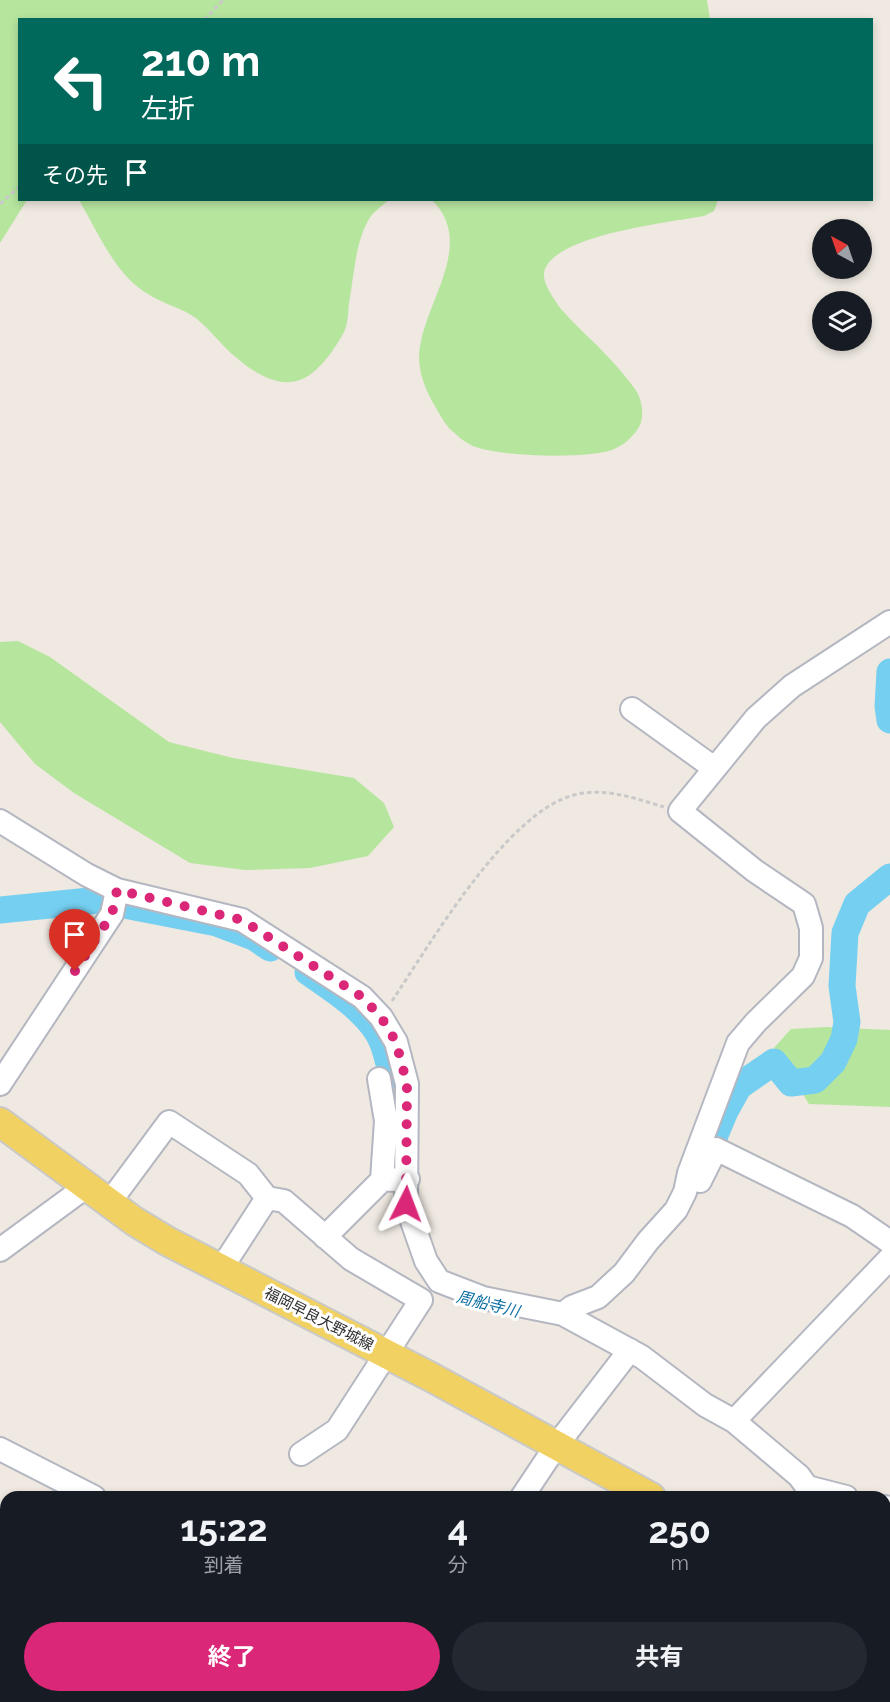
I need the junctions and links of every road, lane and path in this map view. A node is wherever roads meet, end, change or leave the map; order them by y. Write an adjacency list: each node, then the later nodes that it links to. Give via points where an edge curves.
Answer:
1 (223, 0): 2 (path)
2 (206, 18)
3 (18, 188): 4 (path)
4 (0, 204)
5 (890, 622): 7 (street, via 792,686 756,718)
6 (632, 709): 7 (street)
7 (714, 768): 8 (street)
8 (680, 812): 11 (path, via 609,791 574,795 539,812 506,841); 16 (street, via 755,872 804,904 811,928 812,958 803,976 738,1043)
9 (0, 821): 10 (street)
10 (117, 890): 11 (street, via 242,920 362,997); 13 (street, via 112,914)
11 (381, 1017): 15 (street, via 396,1042 407,1084)
12 (379, 1079): 15 (street)
13 (0, 1084)
14 (0, 1122): 17 (main road, 福岡早良大野城線)
15 (395, 1180): 19 (street); 24 (street, via 426,1261 439,1281 483,1298)
16 (687, 1184): 20 (street, via 701,1180 716,1149 852,1216); 24 (street, via 676,1210 624,1273 598,1297 572,1307)
17 (98, 1195): 18 (street, via 169,1122 248,1174); 21 (street); 23 (main road, 福岡早良大野城線, via 167,1241)
18 (267, 1198): 19 (street, via 284,1201); 23 (street)
19 (325, 1237): 26 (street, via 351,1259 421,1300)
20 (890, 1242)
21 (0, 1250)
22 (890, 1258): 27 (street)
23 (221, 1269): 26 (main road, 福岡早良大野城線)
24 (570, 1317): 25 (street)
25 (630, 1350): 27 (street, via 705,1405); 28 (street)
26 (388, 1354): 28 (main road, 福岡早良大野城線); 30 (street, via 337,1430)
27 (734, 1421): 34 (street, via 799,1476)
28 (556, 1446): 32 (street); 33 (main road, 福岡早良大野城線)
29 (0, 1449): 31 (street)
30 (301, 1454)
31 (82, 1491)
32 (526, 1491)
33 (640, 1491)
34 (803, 1491)

